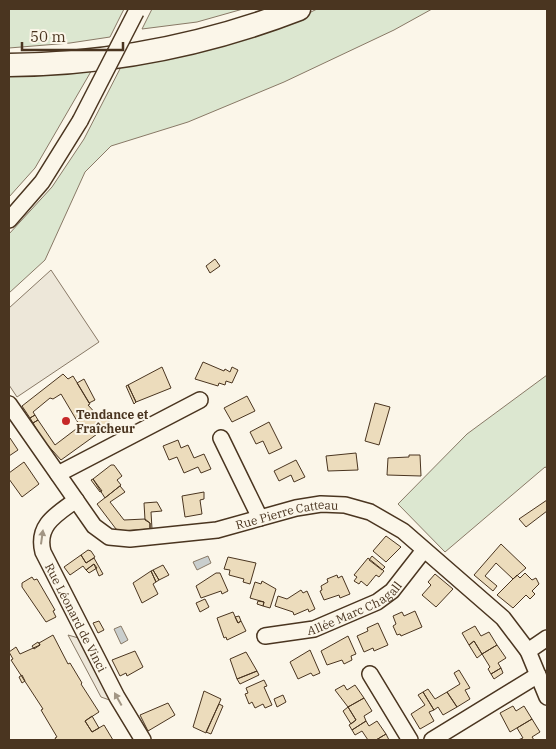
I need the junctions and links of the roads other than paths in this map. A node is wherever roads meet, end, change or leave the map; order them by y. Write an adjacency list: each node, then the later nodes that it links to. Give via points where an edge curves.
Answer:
1 (272, 9): 4 (highway, via 154,42 80,52)
2 (299, 9): 5 (highway, via 214,37 155,51 84,61)
3 (138, 10): 6 (street, bridge, via 80,122 42,182)
4 (9, 55)
5 (9, 65)
6 (9, 220)
7 (200, 400): 10 (street)
8 (9, 404): 10 (street, Rue Pierre Catteau)
9 (221, 438): 12 (street)
10 (58, 474): 11 (street, Rue Pierre Catteau)
11 (76, 500): 12 (street, Rue Pierre Catteau, via 98,531 116,539 216,530); 20 (street, Rue Léonard de Vinci, one-way to 11, via 117,697 43,552 41,540 46,524)
12 (260, 518): 13 (street, Rue Pierre Catteau, via 310,505 345,505 388,521)
13 (424, 550): 14 (street, Allée Marc Chagall, via 392,590 377,602 314,629); 16 (street, Rue Pierre Catteau, via 503,618)
14 (265, 636)
15 (547, 638): 16 (street)
16 (528, 651): 18 (street, Rue Pierre Catteau)
17 (370, 674): 21 (street)
18 (538, 675): 19 (street, Rue Pierre Catteau); 22 (street)
19 (547, 697)
20 (143, 740)
21 (410, 740)
22 (432, 740)

